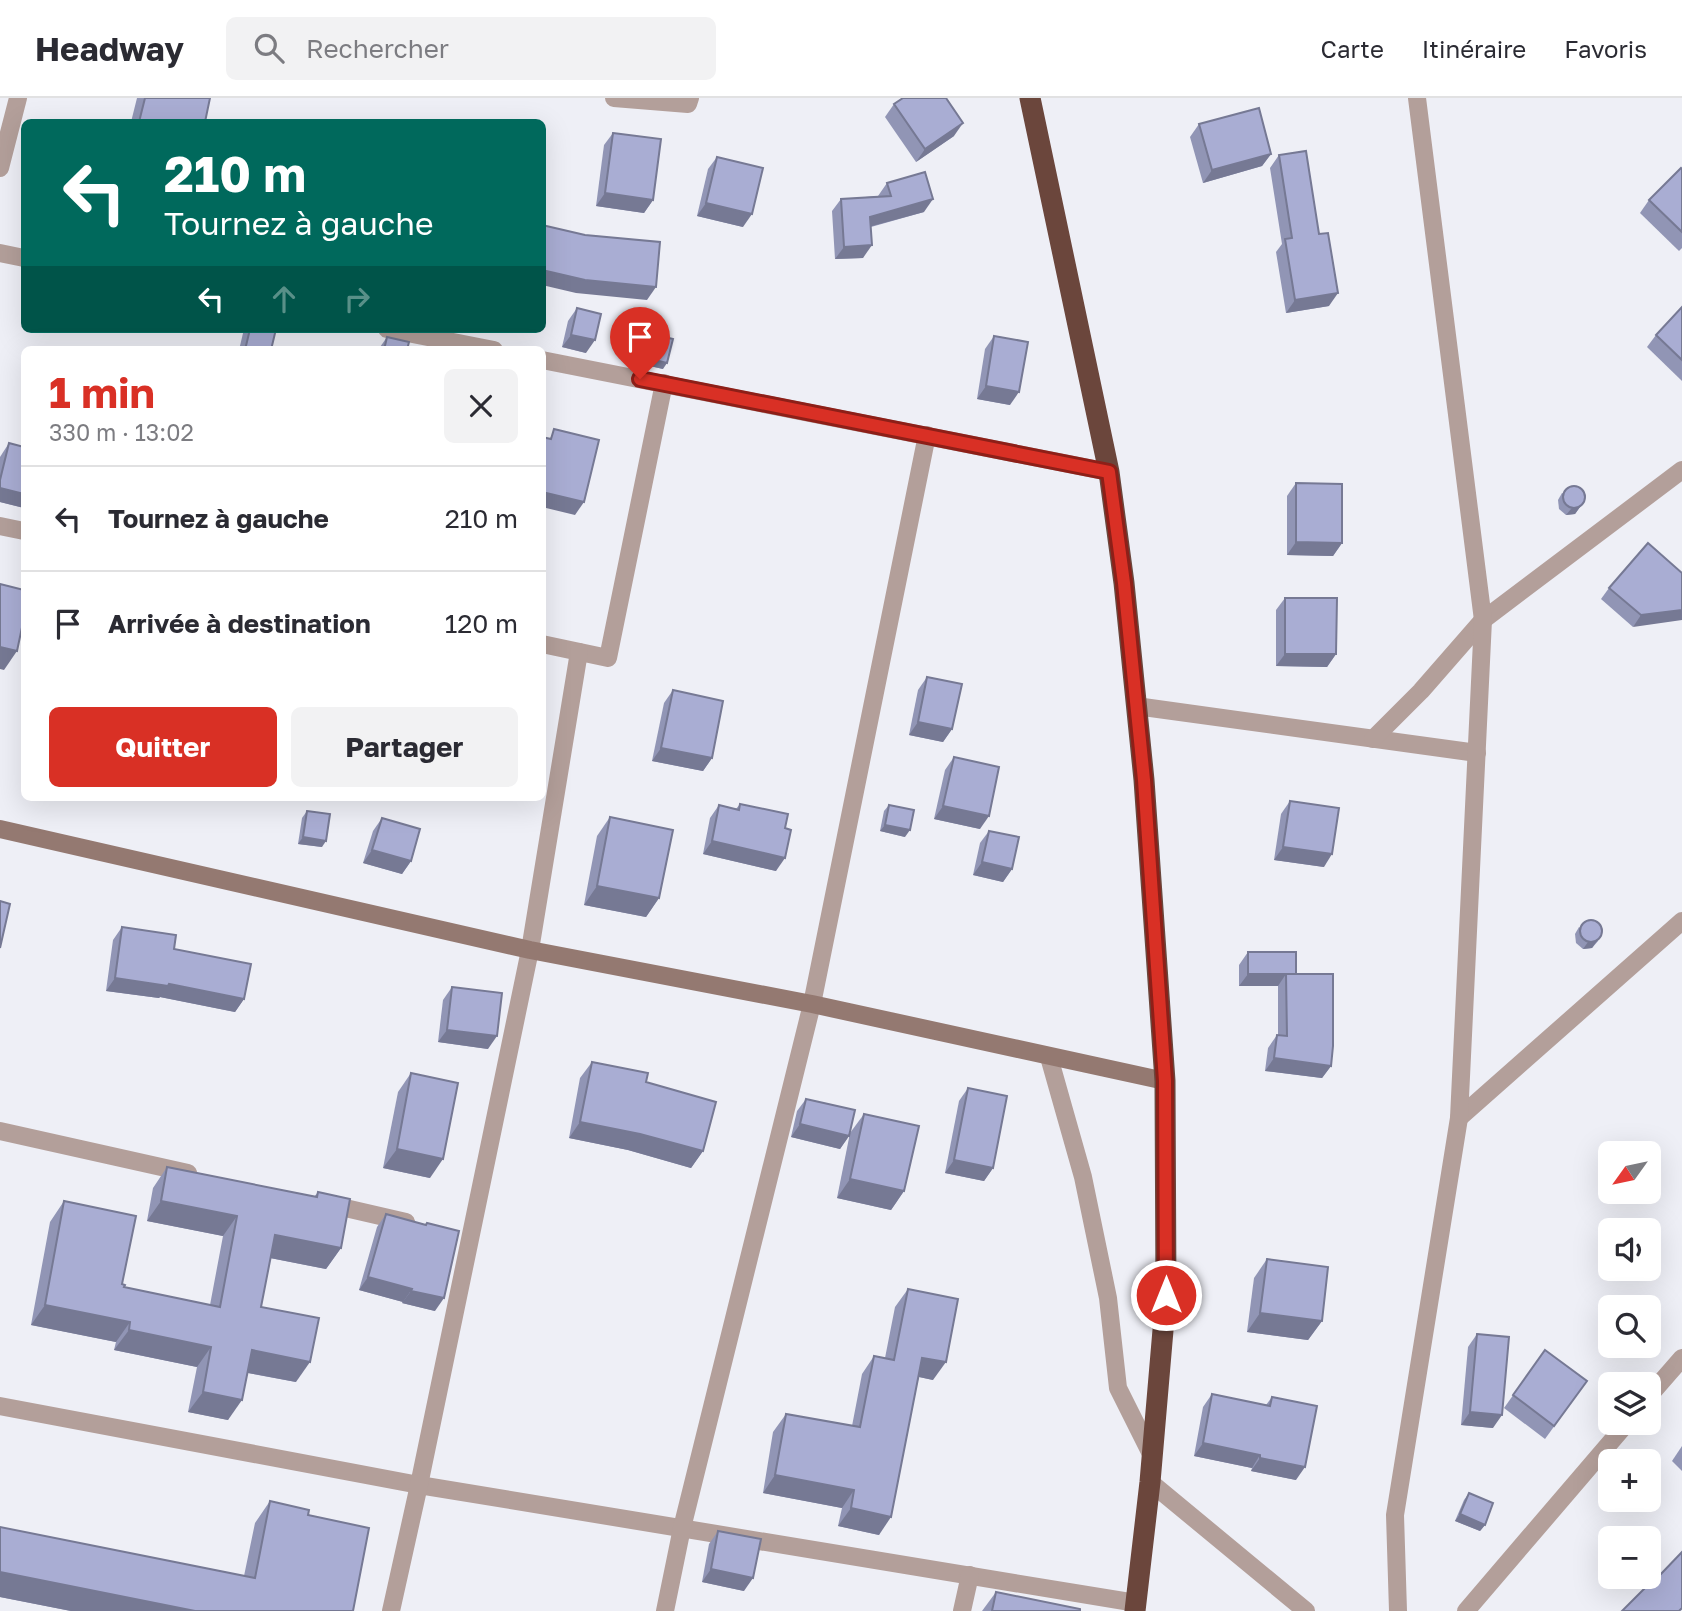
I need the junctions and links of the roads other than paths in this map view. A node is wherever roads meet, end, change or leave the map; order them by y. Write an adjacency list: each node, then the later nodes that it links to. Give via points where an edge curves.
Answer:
1 (18, 98): 6 (street)
2 (614, 98): 3 (street, via 688,104)
3 (690, 98)
4 (1030, 98): 15 (highway)
5 (1417, 98): 18 (street)
6 (0, 168)
7 (0, 253): 8 (street)
8 (21, 257)
9 (407, 333): 10 (street)
10 (474, 346)
11 (546, 361): 12 (street)
12 (664, 383): 13 (street); 20 (street, via 608,659)
13 (927, 435): 15 (street); 27 (street)
14 (1682, 470): 18 (street)
15 (1109, 472): 21 (highway)
16 (0, 526): 17 (street)
17 (21, 530)
18 (1483, 620): 22 (street); 23 (street)
19 (546, 645): 20 (street)
20 (579, 652): 26 (street)
21 (1136, 706): 22 (street); 29 (highway)
22 (1373, 738): 23 (street)
23 (1477, 753): 30 (street)
24 (0, 829): 26 (street)
25 (1682, 921): 30 (street)
26 (530, 950): 27 (street); 41 (street, via 464,1235)
27 (812, 1004): 28 (street); 42 (street)
28 (1049, 1057): 29 (street); 39 (street, via 1083,1177 1108,1298 1118,1388)
29 (1165, 1081): 39 (highway, via 1166,1295)
30 (1459, 1118): 49 (street, via 1395,1515)
31 (0, 1131): 32 (street)
32 (202, 1176)
33 (310, 1200): 34 (street)
34 (417, 1224)
35 (1682, 1358): 36 (street)
36 (1661, 1382)
37 (0, 1406): 41 (street)
38 (1617, 1435): 50 (street)
39 (1153, 1456): 40 (highway)
40 (1150, 1482): 44 (highway); 48 (street)
41 (419, 1485): 42 (street); 45 (street)
42 (682, 1528): 43 (street); 46 (street)
43 (970, 1575): 44 (street); 47 (street)
44 (1135, 1607)
45 (391, 1611)
46 (665, 1611)
47 (962, 1611)
48 (1306, 1611)
49 (1398, 1611)
50 (1466, 1611)

